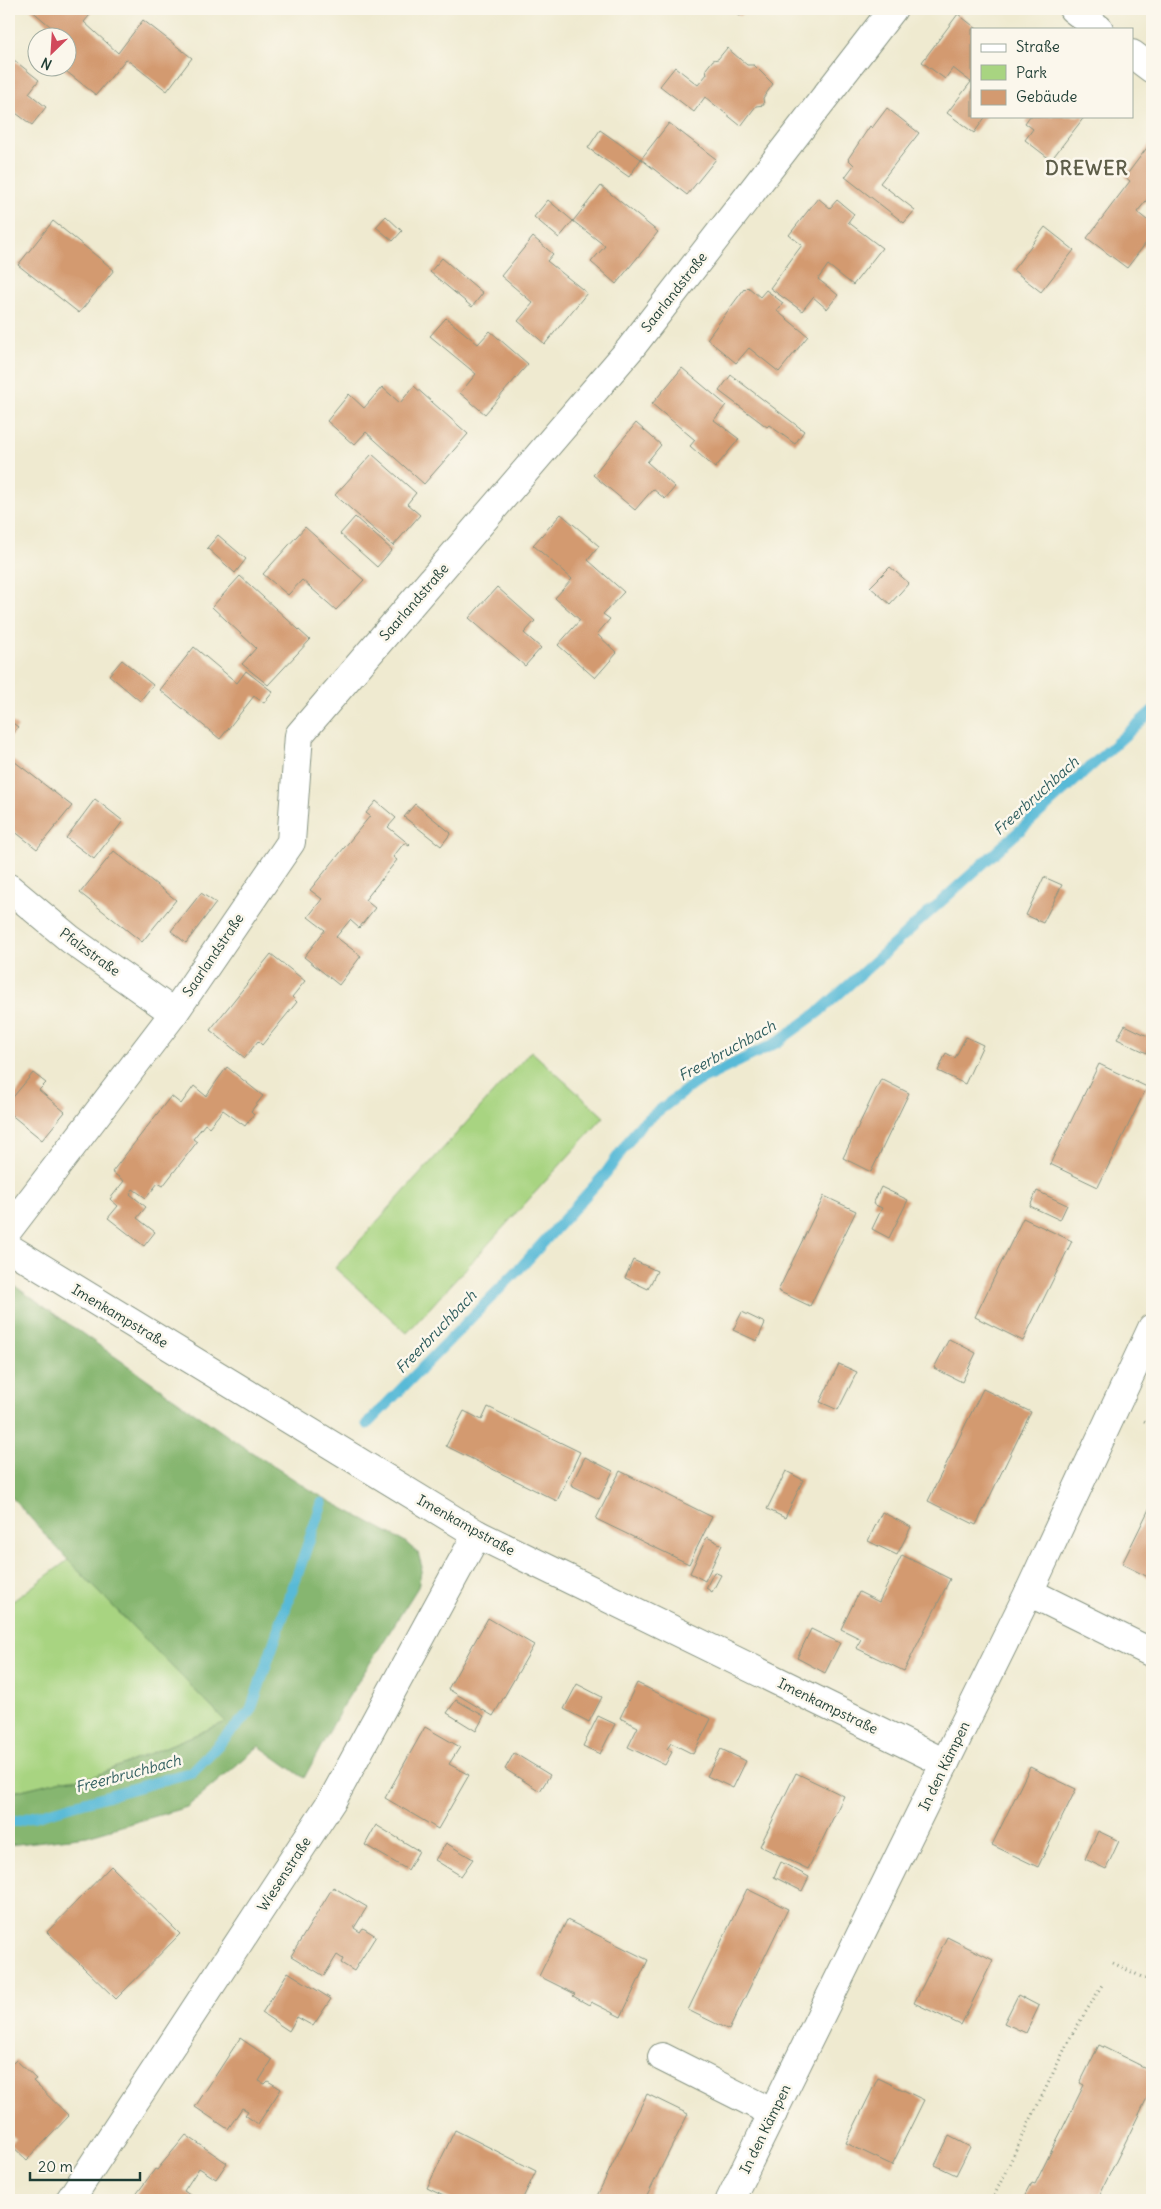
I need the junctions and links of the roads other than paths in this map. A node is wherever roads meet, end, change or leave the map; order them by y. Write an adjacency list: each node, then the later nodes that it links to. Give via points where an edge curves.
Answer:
1 (893, 9): 7 (street, Saarlandstraße, via 630,349 299,735 291,842)
2 (1073, 9): 3 (street)
3 (1099, 28)
4 (1134, 56): 5 (street)
5 (1152, 69)
6 (9, 888): 7 (street, Pfalzstraße, via 70,939)
7 (174, 1013): 8 (street, Saarlandstraße)
8 (9, 1229)
9 (9, 1248): 11 (street, Imenkampstraße)
10 (1152, 1328): 12 (street, In den Kämpen)
11 (477, 1534): 14 (street, Imenkampstraße); 17 (street, Wiesenstraße, via 332,1799)
12 (1029, 1592): 13 (street); 14 (street, In den Kämpen)
13 (1152, 1652)
14 (945, 1764): 16 (street, In den Kämpen)
15 (662, 2057): 16 (street)
16 (773, 2113): 18 (street, In den Kämpen)
17 (70, 2200)
18 (730, 2200)

